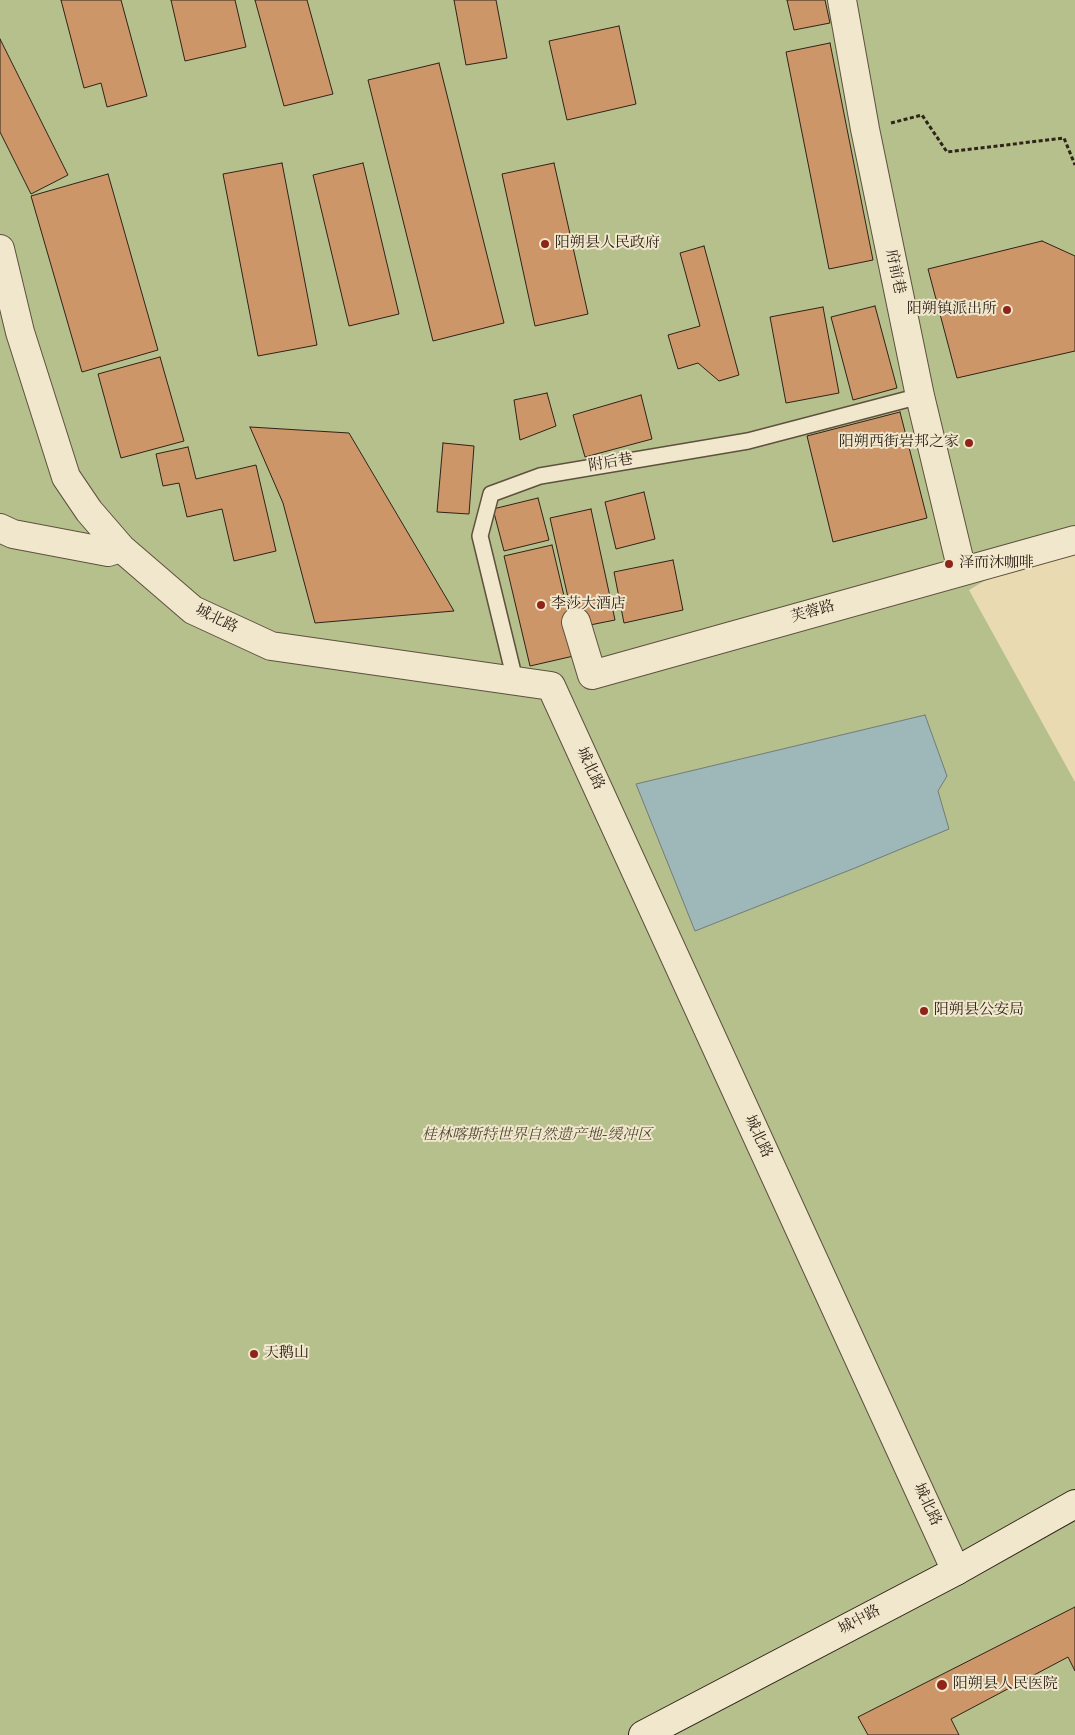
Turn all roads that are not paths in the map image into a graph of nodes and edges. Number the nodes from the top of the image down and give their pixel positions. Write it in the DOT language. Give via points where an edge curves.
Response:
graph roads {
  1 [pos="842,0"];
  2 [pos="0,249"];
  3 [pos="920,396"];
  4 [pos="0,528"];
  5 [pos="1075,540"];
  6 [pos="121,548"];
  7 [pos="962,571"];
  8 [pos="576,622"];
  9 [pos="602,672"];
  10 [pos="515,680"];
  11 [pos="551,686"];
  12 [pos="1075,1504"];
  13 [pos="956,1571"];
  14 [pos="643,1735"];
  1 -- 3 [label="street, 府前巷"];
  2 -- 6 [label="street, 城北路" via="20,332 66,477 89,511"];
  3 -- 7 [label="street, 府前巷"];
  3 -- 10 [label="lane, 附后巷" via="748,440 540,476 491,494 480,536"];
  4 -- 6 [label="street" via="13,534 108,552"];
  5 -- 7 [label="street, 芙蓉路"];
  5 -- 9 [label="street"];
  6 -- 10 [label="street, 城北路" via="193,610 271,646"];
  7 -- 9 [label="street, 芙蓉路"];
  8 -- 9 [label="street"];
  9 -- 11 [label="street, 芙蓉路"];
  10 -- 11 [label="street, 城北路"];
  11 -- 13 [label="street, 城北路"];
  12 -- 13 [label="street, 城中路"];
  13 -- 14 [label="street, 城中路"];
}
